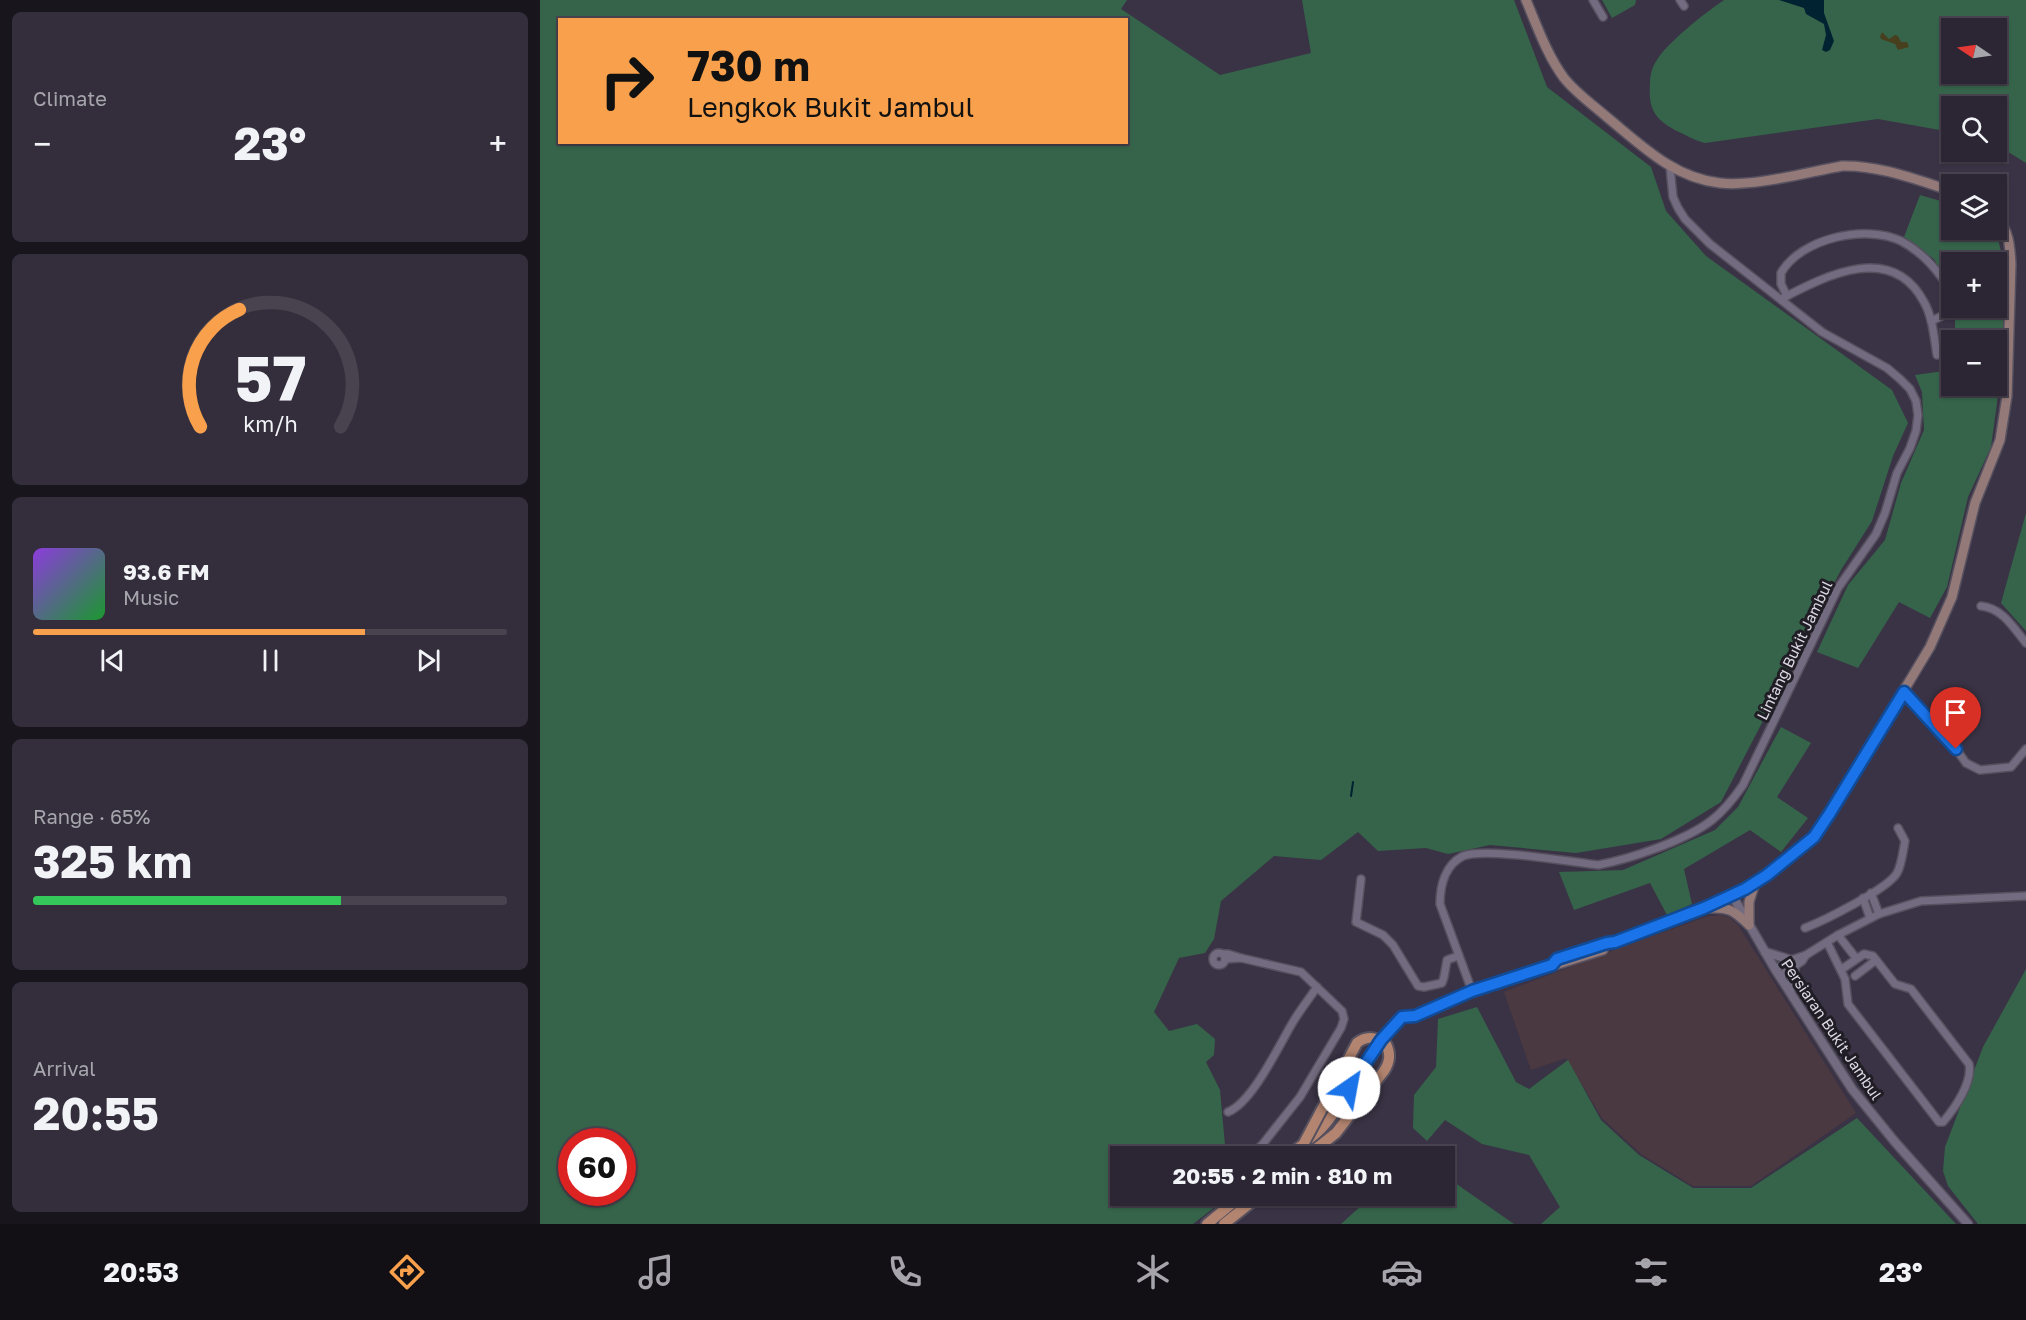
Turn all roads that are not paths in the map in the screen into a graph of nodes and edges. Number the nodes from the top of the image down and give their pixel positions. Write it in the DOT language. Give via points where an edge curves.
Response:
graph roads {
  1 [pos="1526,0"];
  2 [pos="1593,0"];
  3 [pos="1603,17"];
  4 [pos="1670,166"];
  5 [pos="1941,188"];
  6 [pos="2007,231"];
  7 [pos="1941,276"];
  8 [pos="1784,298"];
  9 [pos="1941,316"];
  10 [pos="1931,321"];
  11 [pos="1938,355"];
  12 [pos="1981,606"];
  13 [pos="2026,642"];
  14 [pos="1904,692"];
  15 [pos="2026,749"];
  16 [pos="1898,828"];
  17 [pos="1361,879"];
  18 [pos="1755,883"];
  19 [pos="1871,893"];
  20 [pos="1732,896"];
  21 [pos="2026,896"];
  22 [pos="1863,898"];
  23 [pos="1704,908"];
  24 [pos="1879,914"];
  25 [pos="1870,918"];
  26 [pos="1749,925"];
  27 [pos="1805,928"];
  28 [pos="1838,935"];
  29 [pos="1827,942"];
  30 [pos="1765,952"];
  31 [pos="1458,956"];
  32 [pos="1224,957"];
  33 [pos="1856,958"];
  34 [pos="1876,960"];
  35 [pos="1793,963"];
  36 [pos="1842,969"];
  37 [pos="1778,973"];
  38 [pos="1854,976"];
  39 [pos="1317,987"];
  40 [pos="1472,991"];
  41 [pos="1790,992"];
  42 [pos="1415,1016"];
  43 [pos="1228,1112"];
  44 [pos="1304,1143"];
  45 [pos="1262,1146"];
  46 [pos="1300,1146"];
  47 [pos="1316,1146"];
  48 [pos="1320,1146"];
  49 [pos="1229,1206"];
  50 [pos="1246,1206"];
  51 [pos="1207,1224"];
  52 [pos="1224,1224"];
  53 [pos="1968,1224"];
  1 -- 4 [label="main road" via="1565,79"];
  2 -- 3 [label="street"];
  4 -- 5 [label="main road" via="1696,178 1734,184 1858,166"];
  4 -- 8 [label="street, Lintang Bukit Jambul" via="1673,197 1685,219 1710,244"];
  6 -- 14 [label="main road" via="2011,264 2007,396 2000,440 1975,502 1946,613"];
  7 -- 8 [label="street" via="1900,240 1871,233 1842,235 1822,241 1793,259 1781,273"];
  8 -- 10 [label="street" via="1848,269 1873,267 1898,275 1915,288"];
  8 -- 31 [label="street, Lintang Bukit Jambul" via="1822,332 1887,368 1910,389 1916,401 1916,431 1876,534 1838,588 1743,785 1729,805 1696,830 1606,864 1480,853 1461,857 1447,870 1440,889 1440,904"];
  9 -- 10 [label="street"];
  10 -- 11 [label="street"];
  12 -- 13 [label="street" via="1999,611"];
  14 -- 15 [label="street" via="1973,768 1993,771 2011,767"];
  14 -- 18 [label="main road" via="1814,837"];
  16 -- 19 [label="street" via="1905,841 1898,872"];
  17 -- 31 [label="street" via="1356,922 1383,934 1418,986 1442,983 1447,960"];
  18 -- 20 [label="main road"];
  18 -- 26 [label="main road" via="1749,902"];
  19 -- 22 [label="street"];
  19 -- 24 [label="street"];
  20 -- 23 [label="main road"];
  20 -- 26 [label="street, Persiaran Bukit Jambul"];
  21 -- 24 [label="street" via="1922,901"];
  22 -- 25 [label="street"];
  22 -- 27 [label="street"];
  23 -- 26 [label="main road" via="1726,908"];
  23 -- 40 [label="main road" via="1598,952"];
  24 -- 25 [label="street"];
  25 -- 28 [label="street"];
  26 -- 30 [label="street, Persiaran Bukit Jambul"];
  28 -- 29 [label="street"];
  28 -- 33 [label="street"];
  29 -- 35 [label="street"];
  29 -- 36 [label="street"];
  30 -- 35 [label="street"];
  30 -- 37 [label="street, Persiaran Bukit Jambul"];
  31 -- 40 [label="street, Lintang Bukit Jambul"];
  32 -- 39 [label="street" via="1228,954 1296,970"];
  33 -- 34 [label="street" via="1864,954"];
  33 -- 36 [label="street"];
  34 -- 36 [label="street" via="1895,984 1911,988 1969,1064 1969,1076 1956,1107 1943,1122 1939,1122 1848,1004"];
  34 -- 38 [label="street"];
  35 -- 37 [label="street"];
  35 -- 41 [label="street"];
  37 -- 41 [label="street, Persiaran Bukit Jambul"];
  39 -- 43 [label="street" via="1260,1080"];
  39 -- 45 [label="street" via="1342,1011 1341,1028 1300,1097"];
  40 -- 42 [label="main road"];
  41 -- 53 [label="street, Persiaran Bukit Jambul" via="1852,1089"];
  42 -- 44 [label="main road" via="1402,1017 1392,1026 1331,1116"];
  42 -- 47 [label="main road" via="1383,1046"];
  44 -- 46 [label="main road"];
  44 -- 48 [label="main road, bridge" via="1357,1043 1368,1037 1386,1044 1388,1065 1336,1133"];
  49 -- 51 [label="main road"];
  50 -- 52 [label="main road"];
}
